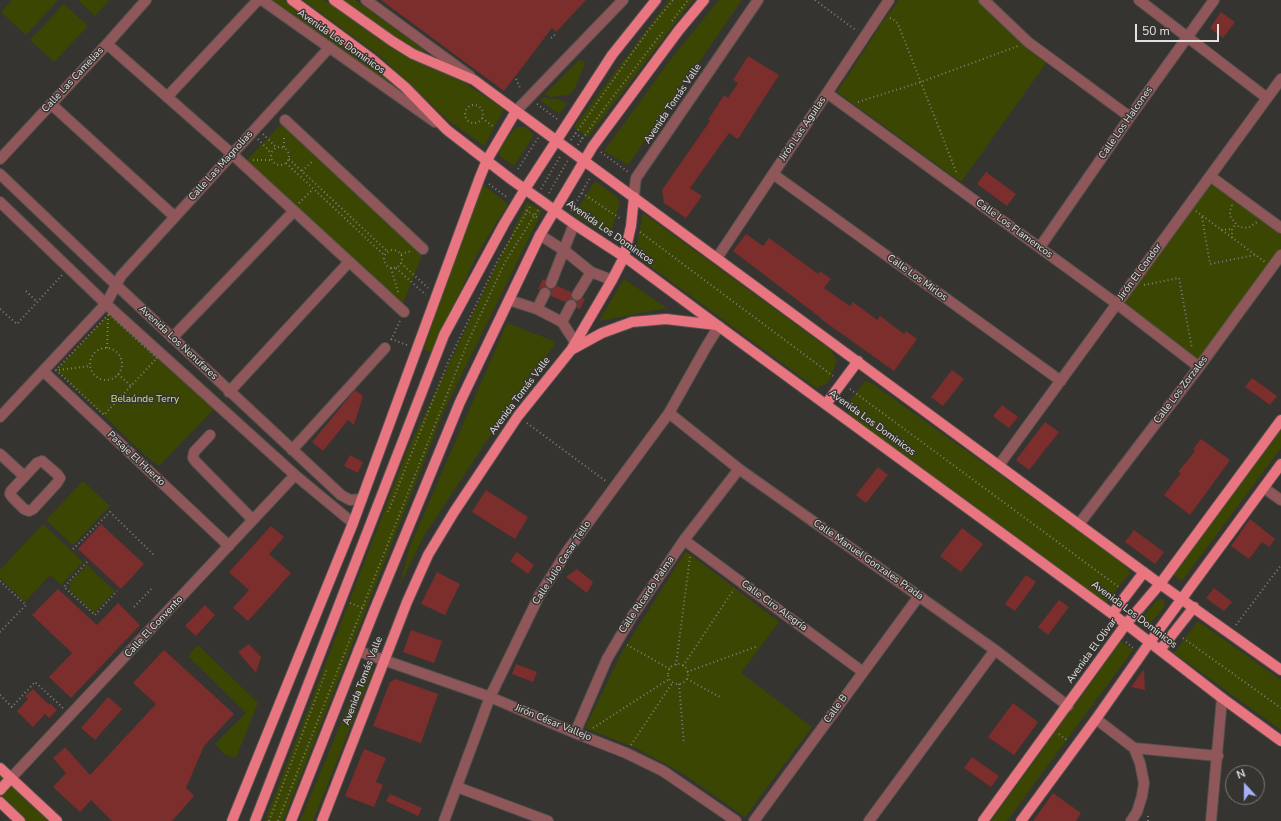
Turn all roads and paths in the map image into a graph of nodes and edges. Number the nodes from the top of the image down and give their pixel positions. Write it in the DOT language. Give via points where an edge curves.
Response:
graph roads {
  1 [pos="146,0"];
  2 [pos="258,0"];
  3 [pos="262,0"];
  4 [pos="292,0"];
  5 [pos="334,0"];
  6 [pos="366,0"];
  7 [pos="623,0"];
  8 [pos="656,0"];
  9 [pos="672,0"];
  10 [pos="704,0"];
  11 [pos="758,0"];
  12 [pos="815,0"];
  13 [pos="889,0"];
  14 [pos="984,0"];
  15 [pos="1139,0"];
  16 [pos="1214,0"];
  17 [pos="898,24"];
  18 [pos="556,34"];
  19 [pos="864,36"];
  20 [pos="1186,36"];
  21 [pos="551,38"];
  22 [pos="1028,42"];
  23 [pos="107,44"];
  24 [pos="329,48"];
  25 [pos="516,79"];
  26 [pos="1281,79"];
  27 [pos="474,80"];
  28 [pos="921,82"];
  29 [pos="522,89"];
  30 [pos="827,92"];
  31 [pos="167,97"];
  32 [pos="1267,98"];
  33 [pos="535,102"];
  34 [pos="51,104"];
  35 [pos="846,106"];
  36 [pos="516,111"];
  37 [pos="1130,117"];
  38 [pos="482,118"];
  39 [pos="285,120"];
  40 [pos="558,120"];
  41 [pos="497,129"];
  42 [pos="254,130"];
  43 [pos="447,130"];
  44 [pos="571,130"];
  45 [pos="576,133"];
  46 [pos="540,136"];
  47 [pos="557,140"];
  48 [pos="585,140"];
  49 [pos="276,147"];
  50 [pos="566,147"];
  51 [pos="598,150"];
  52 [pos="271,152"];
  53 [pos="232,154"];
  54 [pos="321,154"];
  55 [pos="0,159"];
  56 [pos="289,159"];
  57 [pos="487,160"];
  58 [pos="584,160"];
  59 [pos="286,164"];
  60 [pos="518,169"];
  61 [pos="302,171"];
  62 [pos="0,174"];
  63 [pos="773,174"];
  64 [pos="592,175"];
  65 [pos="632,175"];
  66 [pos="1210,176"];
  67 [pos="959,180"];
  68 [pos="485,181"];
  69 [pos="313,189"];
  70 [pos="525,189"];
  71 [pos="506,190"];
  72 [pos="582,193"];
  73 [pos="503,195"];
  74 [pos="536,197"];
  75 [pos="634,197"];
  76 [pos="510,200"];
  77 [pos="0,202"];
  78 [pos="1233,202"];
  79 [pos="1190,204"];
  80 [pos="524,209"];
  81 [pos="293,210"];
  82 [pos="554,210"];
  83 [pos="527,211"];
  84 [pos="571,212"];
  85 [pos="1201,216"];
  86 [pos="175,217"];
  87 [pos="538,218"];
  88 [pos="1258,221"];
  89 [pos="574,224"];
  90 [pos="1236,224"];
  91 [pos="631,226"];
  92 [pos="1281,228"];
  93 [pos="1232,229"];
  94 [pos="1221,230"];
  95 [pos="540,236"];
  96 [pos="1232,238"];
  97 [pos="1040,247"];
  98 [pos="423,249"];
  99 [pos="387,251"];
  100 [pos="565,251"];
  101 [pos="1281,254"];
  102 [pos="384,255"];
  103 [pos="1255,255"];
  104 [pos="624,257"];
  105 [pos="716,258"];
  106 [pos="349,262"];
  107 [pos="401,263"];
  108 [pos="1272,267"];
  109 [pos="392,268"];
  110 [pos="396,268"];
  111 [pos="67,271"];
  112 [pos="591,272"];
  113 [pos="612,280"];
  114 [pos="551,283"];
  115 [pos="116,285"];
  116 [pos="1129,288"];
  117 [pos="26,291"];
  118 [pos="545,293"];
  119 [pos="577,294"];
  120 [pos="435,298"];
  121 [pos="509,300"];
  122 [pos="38,302"];
  123 [pos="1117,304"];
  124 [pos="571,305"];
  125 [pos="0,309"];
  126 [pos="107,309"];
  127 [pos="537,309"];
  128 [pos="404,312"];
  129 [pos="562,322"];
  130 [pos="718,325"];
  131 [pos="172,338"];
  132 [pos="392,339"];
  133 [pos="573,346"];
  134 [pos="106,348"];
  135 [pos="385,348"];
  136 [pos="416,349"];
  137 [pos="858,361"];
  138 [pos="1196,365"];
  139 [pos="91,366"];
  140 [pos="56,370"];
  141 [pos="43,371"];
  142 [pos="118,374"];
  143 [pos="1061,381"];
  144 [pos="842,383"];
  145 [pos="132,386"];
  146 [pos="230,392"];
  147 [pos="826,404"];
  148 [pos="669,413"];
  149 [pos="0,416"];
  150 [pos="518,416"];
  151 [pos="1281,420"];
  152 [pos="210,435"];
  153 [pos="292,450"];
  154 [pos="0,454"];
  155 [pos="1281,464"];
  156 [pos="999,465"];
  157 [pos="739,469"];
  158 [pos="296,475"];
  159 [pos="24,476"];
  160 [pos="614,487"];
  161 [pos="1264,488"];
  162 [pos="362,499"];
  163 [pos="1281,500"];
  164 [pos="387,514"];
  165 [pos="253,520"];
  166 [pos="353,523"];
  167 [pos="1079,524"];
  168 [pos="688,543"];
  169 [pos="229,546"];
  170 [pos="73,549"];
  171 [pos="154,554"];
  172 [pos="87,562"];
  173 [pos="1281,565"];
  174 [pos="1144,572"];
  175 [pos="0,581"];
  176 [pos="739,581"];
  177 [pos="1160,584"];
  178 [pos="153,587"];
  179 [pos="117,591"];
  180 [pos="1127,594"];
  181 [pos="919,596"];
  182 [pos="1182,598"];
  183 [pos="341,600"];
  184 [pos="134,607"];
  185 [pos="1194,607"];
  186 [pos="374,612"];
  187 [pos="1112,614"];
  188 [pos="1126,624"];
  189 [pos="1234,627"];
  190 [pos="1175,631"];
  191 [pos="0,632"];
  192 [pos="617,640"];
  193 [pos="1125,642"];
  194 [pos="1150,642"];
  195 [pos="758,646"];
  196 [pos="1134,649"];
  197 [pos="995,650"];
  198 [pos="1160,650"];
  199 [pos="358,651"];
  200 [pos="385,660"];
  201 [pos="676,665"];
  202 [pos="683,666"];
  203 [pos="327,669"];
  204 [pos="670,669"];
  205 [pos="1281,670"];
  206 [pos="687,672"];
  207 [pos="863,672"];
  208 [pos="669,679"];
  209 [pos="686,679"];
  210 [pos="673,682"];
  211 [pos="679,684"];
  212 [pos="0,695"];
  213 [pos="490,697"];
  214 [pos="720,697"];
  215 [pos="1222,698"];
  216 [pos="1068,706"];
  217 [pos="1281,708"];
  218 [pos="64,709"];
  219 [pos="1096,719"];
  220 [pos="1051,728"];
  221 [pos="579,734"];
  222 [pos="1281,741"];
  223 [pos="684,744"];
  224 [pos="1075,747"];
  225 [pos="1134,748"];
  226 [pos="626,753"];
  227 [pos="1218,756"];
  228 [pos="0,768"];
  229 [pos="11,778"];
  230 [pos="457,787"];
  231 [pos="0,790"];
  232 [pos="0,802"];
  233 [pos="734,820"];
  234 [pos="20,821"];
  235 [pos="57,821"];
  236 [pos="232,821"];
  237 [pos="255,821"];
  238 [pos="269,821"];
  239 [pos="291,821"];
  240 [pos="322,821"];
  241 [pos="444,821"];
  242 [pos="546,821"];
  243 [pos="754,821"];
  244 [pos="869,821"];
  245 [pos="983,821"];
  246 [pos="1021,821"];
  247 [pos="1131,821"];
  248 [pos="1211,821"];
  1 -- 23 [label="street, Calle Las Camelias"];
  2 -- 31 [label="street"];
  3 -- 24 [label="street, Avenida Los Dominicos"];
  4 -- 43 [label="main road, Avenida Los Dominicos" via="372,58"];
  5 -- 27 [label="main road" via="413,54"];
  6 -- 27 [label="street"];
  7 -- 36 [label="street"];
  8 -- 47 [label="main road" via="612,54"];
  9 -- 45 [label="path"];
  10 -- 58 [label="main road, Avenida Tomás Valle"];
  11 -- 75 [label="street, Avenida Tomás Valle" via="636,178"];
  12 -- 19 [label="path"];
  13 -- 19 [label="street, Jirón Las Aguilas"];
  14 -- 22 [label="street"];
  15 -- 20 [label="street"];
  16 -- 20 [label="street, Calle Los Halcones"];
  17 -- 28 [label="path"];
  18 -- 21 [label="path"];
  19 -- 30 [label="street, Jirón Las Aguilas"];
  20 -- 32 [label="street"];
  20 -- 37 [label="street, Calle Los Halcones"];
  22 -- 28 [label="path"];
  22 -- 37 [label="street"];
  23 -- 31 [label="street"];
  23 -- 34 [label="street, Calle Las Camelias"];
  24 -- 42 [label="street, Calle Las Magnolias"];
  24 -- 43 [label="street, Avenida Los Dominicos"];
  25 -- 29 [label="path"];
  26 -- 32 [label="street, Jirón El Condor"];
  27 -- 36 [label="main road"];
  28 -- 35 [label="path"];
  28 -- 67 [label="path"];
  30 -- 35 [label="street, Calle Los Flamencos"];
  30 -- 63 [label="street, Jirón Las Aguilas"];
  31 -- 53 [label="street"];
  32 -- 66 [label="street, Jirón El Condor"];
  33 -- 40 [label="path"];
  34 -- 55 [label="street, Calle Las Camelias"];
  34 -- 86 [label="street"];
  35 -- 97 [label="street, Calle Los Flamencos"];
  36 -- 47 [label="main road"];
  36 -- 57 [label="main road"];
  37 -- 97 [label="street, Calle Los Halcones"];
  38 -- 38 [label="path" via="483,112 480,107 468,106 465,118 470,122 478,122"];
  38 -- 41 [label="path"];
  39 -- 54 [label="street"];
  42 -- 49 [label="path"];
  42 -- 52 [label="path"];
  42 -- 53 [label="street, Calle Las Magnolias"];
  43 -- 57 [label="main road, Avenida Los Dominicos"];
  44 -- 45 [label="path"];
  45 -- 48 [label="path"];
  45 -- 50 [label="path"];
  46 -- 60 [label="path"];
  47 -- 50 [label="main road"];
  47 -- 70 [label="main road"];
  49 -- 52 [label="path"];
  49 -- 56 [label="path" via="287,149"];
  50 -- 58 [label="main road"];
  50 -- 74 [label="path"];
  51 -- 65 [label="path"];
  52 -- 59 [label="path" via="275,164"];
  53 -- 81 [label="street"];
  53 -- 86 [label="street, Calle Las Magnolias"];
  54 -- 61 [label="path"];
  54 -- 98 [label="street"];
  56 -- 59 [label="path"];
  56 -- 61 [label="path"];
  57 -- 70 [label="main road, Avenida Los Dominicos"];
  57 -- 120 [label="main road"];
  58 -- 75 [label="main road"];
  58 -- 82 [label="main road, Avenida Tomás Valle"];
  59 -- 69 [label="path"];
  61 -- 99 [label="path"];
  62 -- 115 [label="street, Avenida Los Nenufares"];
  63 -- 105 [label="street, Jirón Las Aguilas"];
  63 -- 143 [label="street, Calle Los Mirlos"];
  64 -- 72 [label="path"];
  66 -- 79 [label="street, Jirón El Condor"];
  66 -- 92 [label="street"];
  68 -- 73 [label="path"];
  69 -- 81 [label="path"];
  69 -- 102 [label="path"];
  70 -- 74 [label="main road, Avenida Los Dominicos"];
  70 -- 183 [label="main road" via="444,335"];
  71 -- 73 [label="path"];
  72 -- 84 [label="path"];
  72 -- 91 [label="path"];
  73 -- 76 [label="path"];
  74 -- 82 [label="main road, Avenida Los Dominicos"];
  74 -- 83 [label="path"];
  75 -- 91 [label="main road, Avenida Tomás Valle"];
  75 -- 105 [label="main road"];
  77 -- 126 [label="street, Avenida Los Nenufares"];
  78 -- 90 [label="path" via="1230,212 1232,221"];
  79 -- 85 [label="path"];
  79 -- 116 [label="street, Jirón El Condor"];
  80 -- 83 [label="path"];
  81 -- 106 [label="street"];
  81 -- 131 [label="street"];
  82 -- 89 [label="main road, Avenida Los Dominicos"];
  82 -- 95 [label="main road, Avenida Tomás Valle"];
  83 -- 87 [label="path"];
  83 -- 164 [label="path" via="498,260 449,360"];
  85 -- 94 [label="path"];
  85 -- 103 [label="path" via="1210,264"];
  86 -- 115 [label="street, Calle Las Magnolias" via="121,276"];
  88 -- 90 [label="path" via="1248,228"];
  89 -- 100 [label="street"];
  89 -- 104 [label="main road, Avenida Los Dominicos"];
  90 -- 93 [label="path"];
  91 -- 104 [label="main road, Avenida Tomás Valle"];
  91 -- 144 [label="path"];
  93 -- 94 [label="path"];
  93 -- 96 [label="path"];
  94 -- 96 [label="path"];
  95 -- 100 [label="street"];
  95 -- 121 [label="main road, Avenida Tomás Valle"];
  96 -- 103 [label="path"];
  97 -- 123 [label="street, Calle Los Flamencos"];
  99 -- 102 [label="path"];
  99 -- 107 [label="path" via="399,252 402,257"];
  100 -- 112 [label="street"];
  100 -- 114 [label="street"];
  101 -- 108 [label="street, Calle Los Zorzales"];
  102 -- 109 [label="path" via="384,263"];
  103 -- 108 [label="path"];
  104 -- 113 [label="main road, Avenida Tomás Valle"];
  104 -- 130 [label="main road, Avenida Los Dominicos"];
  105 -- 137 [label="main road"];
  106 -- 128 [label="street"];
  106 -- 146 [label="street"];
  107 -- 110 [label="path"];
  107 -- 120 [label="path"];
  108 -- 138 [label="street, Calle Los Zorzales"];
  109 -- 110 [label="path"];
  109 -- 128 [label="path"];
  110 -- 120 [label="path"];
  111 -- 122 [label="path"];
  112 -- 113 [label="street"];
  112 -- 119 [label="street"];
  113 -- 133 [label="main road, Avenida Tomás Valle"];
  115 -- 126 [label="street, Calle Las Magnolias"];
  115 -- 131 [label="street, Avenida Los Nenufares"];
  116 -- 123 [label="street, Jirón El Condor"];
  116 -- 138 [label="path" via="1179,278"];
  117 -- 122 [label="path"];
  118 -- 127 [label="street"];
  120 -- 136 [label="main road"];
  121 -- 127 [label="street"];
  121 -- 186 [label="main road, Avenida Tomás Valle" via="460,402"];
  122 -- 125 [label="path" via="17,324"];
  123 -- 138 [label="street, Calle Los Flamencos"];
  123 -- 143 [label="street, Jirón El Condor"];
  124 -- 129 [label="street"];
  126 -- 134 [label="path"];
  126 -- 140 [label="path"];
  126 -- 141 [label="street, Calle Las Magnolias"];
  126 -- 145 [label="path" via="157,358"];
  126 -- 158 [label="street, Avenida Los Nenufares"];
  127 -- 129 [label="street"];
  128 -- 132 [label="path"];
  129 -- 133 [label="street"];
  130 -- 133 [label="main road" via="666,319 632,322"];
  130 -- 147 [label="main road, Avenida Los Dominicos"];
  130 -- 148 [label="street, Calle Julio Cesar Tello"];
  131 -- 146 [label="street, Avenida Los Nenufares"];
  132 -- 135 [label="path"];
  132 -- 136 [label="path"];
  133 -- 150 [label="main road, Avenida Tomás Valle"];
  134 -- 139 [label="path" via="92,357"];
  134 -- 142 [label="path" via="115,350 121,357 122,366"];
  135 -- 153 [label="street"];
  136 -- 162 [label="main road"];
  137 -- 144 [label="main road"];
  137 -- 156 [label="main road"];
  138 -- 167 [label="street, Calle Los Zorzales"];
  139 -- 140 [label="path"];
  139 -- 142 [label="path" via="95,374 102,379 111,379"];
  140 -- 145 [label="path" via="104,415"];
  141 -- 149 [label="street, Calle Las Magnolias"];
  141 -- 169 [label="street, Pasaje El Huerto"];
  142 -- 145 [label="path"];
  143 -- 156 [label="street, Jirón El Condor"];
  144 -- 147 [label="main road"];
  144 -- 180 [label="path"];
  146 -- 153 [label="street, Avenida Los Nenufares"];
  147 -- 187 [label="main road, Avenida Los Dominicos"];
  148 -- 157 [label="street, Calle Manuel Gonzales Prada"];
  148 -- 160 [label="street, Calle Julio Cesar Tello"];
  150 -- 160 [label="path"];
  150 -- 200 [label="main road, Avenida Tomás Valle" via="428,555"];
  151 -- 177 [label="main road, Avenida El Olivar"];
  152 -- 165 [label="street" via="194,452 193,458"];
  153 -- 162 [label="street, Avenida Los Nenufares" via="342,495 350,500"];
  154 -- 159 [label="street"];
  155 -- 161 [label="main road"];
  156 -- 167 [label="main road"];
  157 -- 168 [label="street, Calle Ricardo Palma"];
  157 -- 181 [label="street, Calle Manuel Gonzales Prada"];
  158 -- 165 [label="street, Calle El Convento"];
  158 -- 166 [label="street, Avenida Los Nenufares"];
  159 -- 159 [label="street" via="42,461 60,478 29,511 10,494"];
  160 -- 213 [label="street, Calle Julio Cesar Tello" via="538,596"];
  161 -- 163 [label="street"];
  161 -- 182 [label="main road"];
  162 -- 166 [label="main road"];
  165 -- 169 [label="street, Calle El Convento"];
  166 -- 236 [label="main road"];
  167 -- 174 [label="main road"];
  168 -- 176 [label="street, Calle Ciro Alegría"];
  168 -- 192 [label="street, Calle Ricardo Palma"];
  168 -- 201 [label="path"];
  169 -- 229 [label="street, Calle El Convento"];
  170 -- 171 [label="path" via="110,512"];
  172 -- 179 [label="path" via="64,587 95,616"];
  173 -- 189 [label="path"];
  174 -- 177 [label="main road"];
  174 -- 180 [label="main road"];
  175 -- 191 [label="path" via="26,605"];
  176 -- 202 [label="path"];
  176 -- 207 [label="street, Calle Ciro Alegría"];
  177 -- 182 [label="main road"];
  177 -- 188 [label="main road, Avenida El Olivar"];
  178 -- 184 [label="path"];
  180 -- 187 [label="main road"];
  181 -- 197 [label="street, Calle Manuel Gonzales Prada"];
  181 -- 207 [label="street, Calle B"];
  182 -- 185 [label="main road"];
  182 -- 194 [label="main road"];
  183 -- 186 [label="path"];
  183 -- 237 [label="main road"];
  185 -- 190 [label="main road"];
  185 -- 205 [label="main road"];
  186 -- 199 [label="main road, Avenida Tomás Valle"];
  187 -- 188 [label="main road, Avenida Los Dominicos"];
  188 -- 194 [label="main road, Avenida Los Dominicos"];
  188 -- 216 [label="main road, Avenida El Olivar"];
  190 -- 198 [label="main road"];
  190 -- 217 [label="path"];
  192 -- 204 [label="path"];
  192 -- 221 [label="street, Calle Ricardo Palma" via="607,659"];
  193 -- 196 [label="path"];
  194 -- 198 [label="main road, Avenida Los Dominicos"];
  194 -- 219 [label="main road"];
  195 -- 206 [label="path"];
  197 -- 216 [label="street, Calle Manuel Gonzales Prada"];
  197 -- 244 [label="street"];
  198 -- 215 [label="main road, Avenida Los Dominicos"];
  199 -- 200 [label="street, Jirón César Vallejo"];
  199 -- 239 [label="main road, Avenida Tomás Valle"];
  200 -- 213 [label="street, Jirón César Vallejo"];
  200 -- 240 [label="main road, Avenida Tomás Valle"];
  201 -- 202 [label="path"];
  201 -- 204 [label="path"];
  202 -- 206 [label="path"];
  203 -- 238 [label="path"];
  204 -- 208 [label="path"];
  206 -- 209 [label="path"];
  207 -- 243 [label="street, Calle B"];
  208 -- 210 [label="path"];
  208 -- 221 [label="path"];
  209 -- 211 [label="path"];
  209 -- 214 [label="path"];
  210 -- 211 [label="path"];
  210 -- 226 [label="path"];
  211 -- 223 [label="path"];
  212 -- 218 [label="path" via="12,707 35,682"];
  213 -- 221 [label="street, Jirón César Vallejo"];
  213 -- 230 [label="street, Calle Julio Cesar Tello"];
  215 -- 222 [label="main road, Avenida Los Dominicos"];
  215 -- 227 [label="street"];
  216 -- 220 [label="main road, Avenida El Olivar"];
  219 -- 224 [label="main road"];
  219 -- 225 [label="street"];
  220 -- 224 [label="path"];
  220 -- 245 [label="main road, Avenida El Olivar"];
  221 -- 226 [label="street, Jirón César Vallejo"];
  224 -- 246 [label="main road"];
  225 -- 227 [label="street"];
  225 -- 247 [label="street" via="1144,783 1139,806"];
  226 -- 233 [label="street, Jirón César Vallejo" via="664,771"];
  227 -- 248 [label="street"];
  228 -- 229 [label="main road"];
  229 -- 231 [label="main road"];
  229 -- 235 [label="main road"];
  230 -- 241 [label="street, Calle Julio Cesar Tello"];
  230 -- 242 [label="street"];
  232 -- 234 [label="main road"];
}
